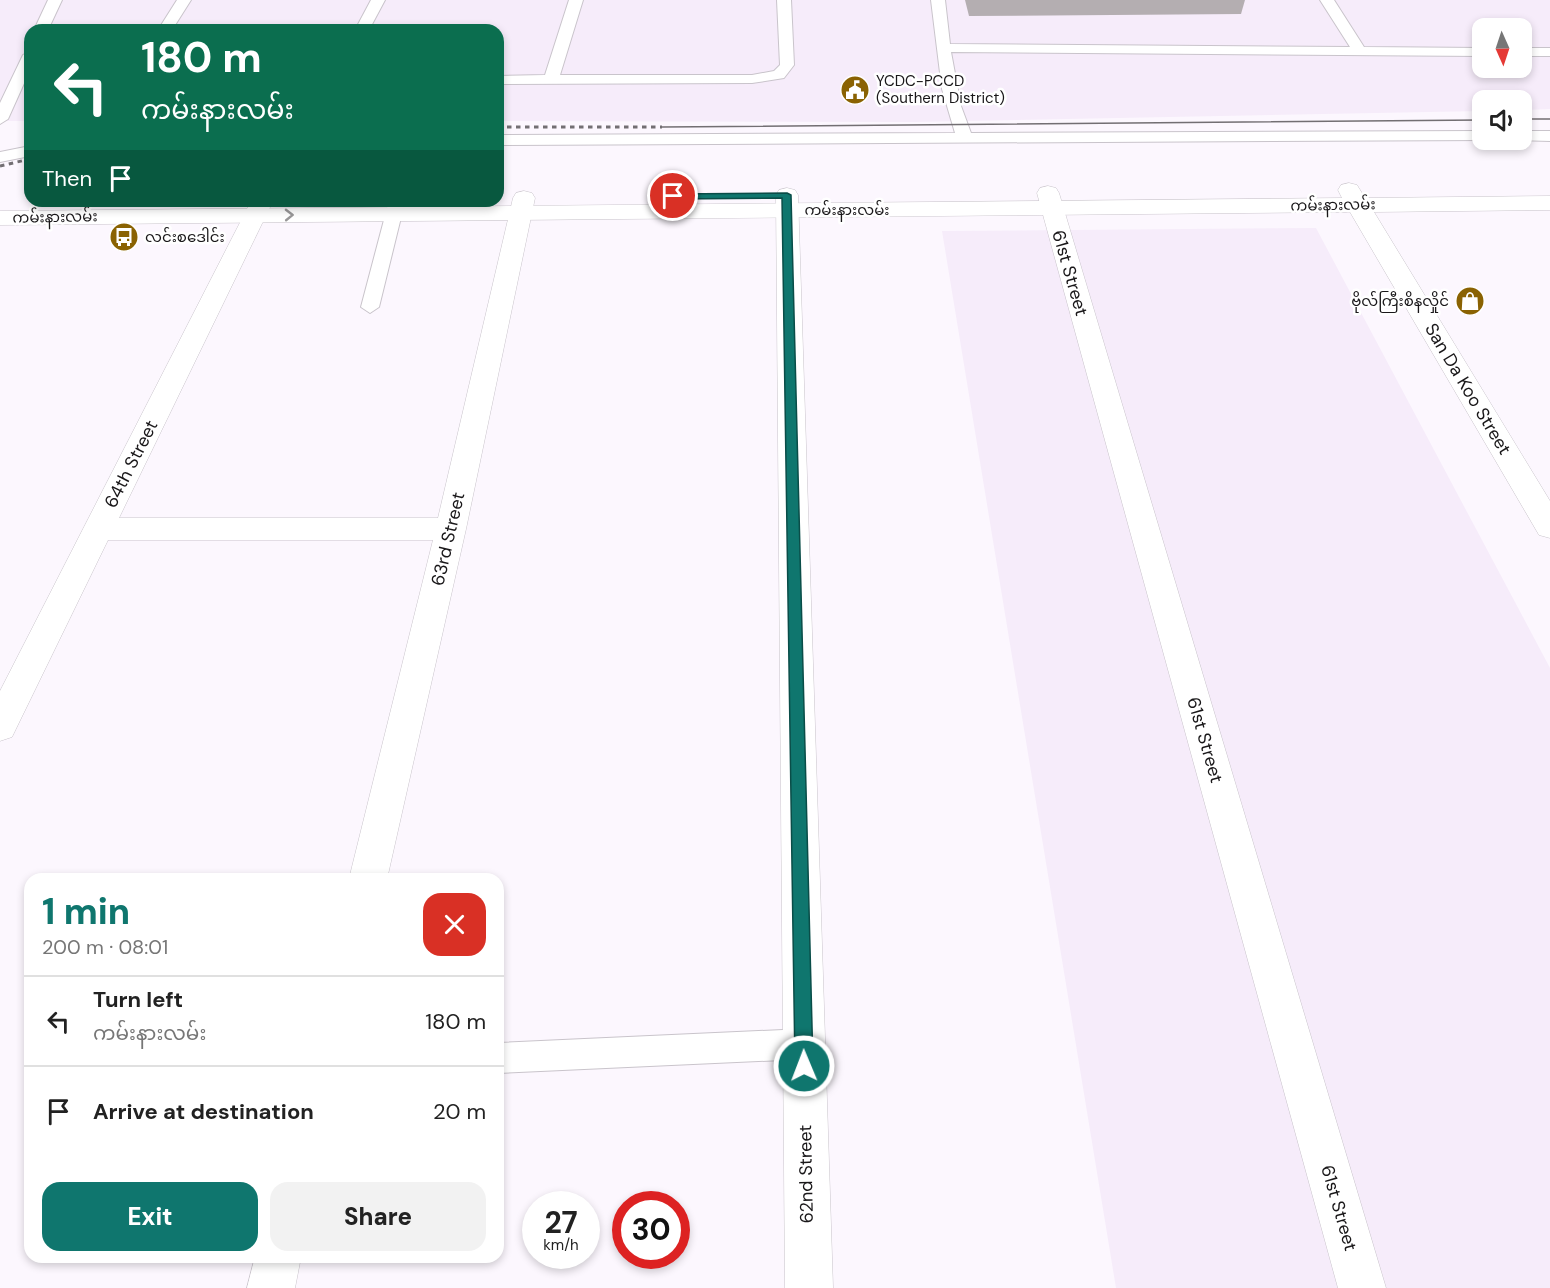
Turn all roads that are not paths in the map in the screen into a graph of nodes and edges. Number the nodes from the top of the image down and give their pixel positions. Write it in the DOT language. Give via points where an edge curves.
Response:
graph roads {
  1 [pos="55,0"];
  2 [pos="184,0"];
  3 [pos="378,0"];
  4 [pos="576,0"];
  5 [pos="784,0"];
  6 [pos="938,0"];
  7 [pos="1327,0"];
  8 [pos="45,24"];
  9 [pos="169,24"];
  10 [pos="365,24"];
  11 [pos="945,48"];
  12 [pos="1472,52"];
  13 [pos="1532,52"];
  14 [pos="1550,52"];
  15 [pos="1361,53"];
  16 [pos="24,68"];
  17 [pos="504,80"];
  18 [pos="551,80"];
  19 [pos="0,119"];
  20 [pos="1472,136"];
  21 [pos="1532,136"];
  22 [pos="1550,136"];
  23 [pos="965,138"];
  24 [pos="504,140"];
  25 [pos="24,153"];
  26 [pos="0,157"];
  27 [pos="1550,188"];
  28 [pos="1354,197"];
  29 [pos="1050,200"];
  30 [pos="0,203"];
  31 [pos="24,203"];
  32 [pos="514,203"];
  33 [pos="787,203"];
  34 [pos="1550,203"];
  35 [pos="419,207"];
  36 [pos="258,208"];
  37 [pos="395,208"];
  38 [pos="0,218"];
  39 [pos="370,307"];
  40 [pos="1550,527"];
  41 [pos="98,529"];
  42 [pos="451,529"];
  43 [pos="0,726"];
  44 [pos="369,873"];
  45 [pos="804,1044"];
  46 [pos="504,1058"];
  47 [pos="277,1263"];
  48 [pos="271,1288"];
  49 [pos="809,1288"];
  50 [pos="1362,1288"];
  1 -- 8 [label="lane"];
  2 -- 9 [label="lane"];
  3 -- 10 [label="lane"];
  4 -- 18 [label="lane"];
  5 -- 18 [label="lane" via="787,65 779,75 752,79"];
  6 -- 11 [label="lane"];
  7 -- 15 [label="lane"];
  11 -- 15 [label="lane"];
  11 -- 23 [label="lane" via="953,103"];
  12 -- 15 [label="lane"];
  13 -- 14 [label="lane"];
  16 -- 19 [label="lane"];
  17 -- 18 [label="lane"];
  20 -- 23 [label="lane"];
  21 -- 22 [label="lane"];
  23 -- 24 [label="lane"];
  25 -- 26 [label="lane"];
  27 -- 28 [label="street, ကမ်းနားလမ်း"];
  28 -- 29 [label="street, ကမ်းနားလမ်း"];
  28 -- 34 [label="street, ကမ်းနားလမ်း"];
  28 -- 40 [label="street, San Da Koo Street"];
  29 -- 33 [label="street, ကမ်းနားလမ်း"];
  29 -- 50 [label="street, 61st Street"];
  30 -- 31 [label="street, ကမ်းနားလမ်း"];
  32 -- 33 [label="street, ကမ်းနားလမ်း"];
  32 -- 42 [label="street, 63rd Street"];
  33 -- 45 [label="street, 62nd Street"];
  35 -- 37 [label="street, ကမ်းနားလမ်း"];
  36 -- 37 [label="street, ကမ်းနားလမ်း, one-way"];
  36 -- 38 [label="street, ကမ်းနားလမ်း"];
  36 -- 41 [label="street, 64th Street"];
  37 -- 39 [label="lane"];
  41 -- 42 [label="street"];
  41 -- 43 [label="street, 64th Street"];
  42 -- 44 [label="street, 63rd Street"];
  45 -- 46 [label="lane"];
  45 -- 49 [label="street, 62nd Street"];
  47 -- 48 [label="street"];
}
